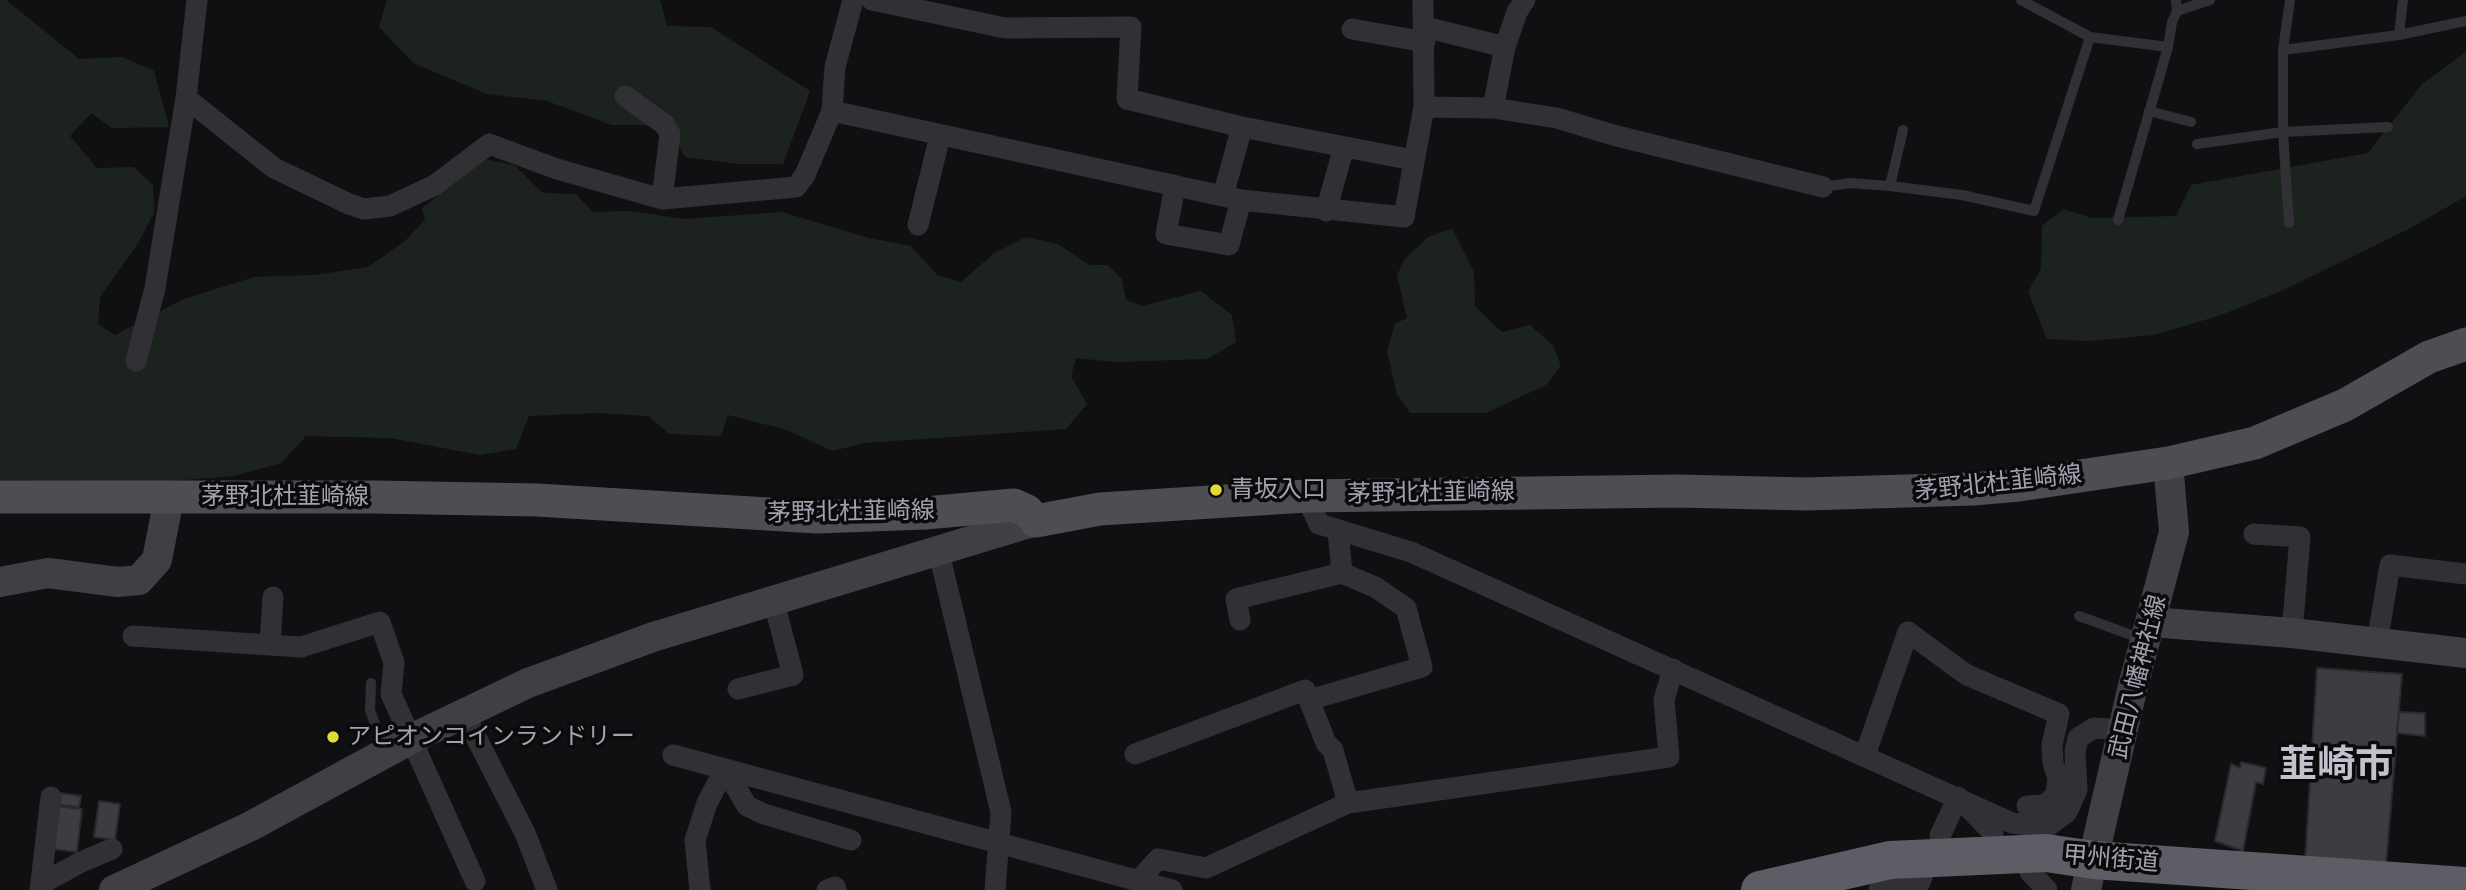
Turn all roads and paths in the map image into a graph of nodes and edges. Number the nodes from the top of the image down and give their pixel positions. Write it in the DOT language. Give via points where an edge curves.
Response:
graph roads {
  1 [pos="197,0"];
  2 [pos="853,0"];
  3 [pos="872,0"];
  4 [pos="1423,0"];
  5 [pos="1525,0"];
  6 [pos="2021,0"];
  7 [pos="2210,0"];
  8 [pos="2290,0"];
  9 [pos="2403,0"];
  10 [pos="2176,5"];
  11 [pos="2466,21"];
  12 [pos="1352,29"];
  13 [pos="1425,35"];
  14 [pos="2399,35"];
  15 [pos="2090,37"];
  16 [pos="1505,47"];
  17 [pos="2168,47"];
  18 [pos="2283,50"];
  19 [pos="625,96"];
  20 [pos="186,98"];
  21 [pos="1424,107"];
  22 [pos="1493,108"];
  23 [pos="832,111"];
  24 [pos="2150,111"];
  25 [pos="2191,121"];
  26 [pos="1242,127"];
  27 [pos="2388,127"];
  28 [pos="1903,130"];
  29 [pos="2283,132"];
  30 [pos="940,136"];
  31 [pos="2197,144"];
  32 [pos="1344,147"];
  33 [pos="1413,160"];
  34 [pos="1175,186"];
  35 [pos="1890,186"];
  36 [pos="1823,187"];
  37 [pos="1232,198"];
  38 [pos="662,200"];
  39 [pos="1326,211"];
  40 [pos="2118,220"];
  41 [pos="2289,223"];
  42 [pos="918,225"];
  43 [pos="2466,344"];
  44 [pos="136,361"];
  45 [pos="2168,463"];
  46 [pos="0,496"];
  47 [pos="1306,496"];
  48 [pos="169,498"];
  49 [pos="1036,522"];
  50 [pos="1338,531"];
  51 [pos="2254,534"];
  52 [pos="938,549"];
  53 [pos="1342,573"];
  54 [pos="2466,574"];
  55 [pos="0,582"];
  56 [pos="273,597"];
  57 [pos="773,600"];
  58 [pos="2078,616"];
  59 [pos="1240,620"];
  60 [pos="2149,631"];
  61 [pos="2292,633"];
  62 [pos="133,636"];
  63 [pos="2377,643"];
  64 [pos="270,645"];
  65 [pos="2466,653"];
  66 [pos="1673,669"];
  67 [pos="372,683"];
  68 [pos="737,689"];
  69 [pos="1309,700"];
  70 [pos="463,712"];
  71 [pos="2123,730"];
  72 [pos="413,738"];
  73 [pos="386,752"];
  74 [pos="1135,754"];
  75 [pos="673,755"];
  76 [pos="1864,755"];
  77 [pos="725,769"];
  78 [pos="2067,777"];
  79 [pos="51,797"];
  80 [pos="1958,797"];
  81 [pos="1348,803"];
  82 [pos="2027,806"];
  83 [pos="1993,833"];
  84 [pos="1940,836"];
  85 [pos="851,840"];
  86 [pos="998,843"];
  87 [pos="112,849"];
  88 [pos="2030,872"];
  89 [pos="1923,874"];
  90 [pos="2089,880"];
  91 [pos="475,881"];
  92 [pos="1138,881"];
  93 [pos="2466,886"];
  94 [pos="40,887"];
  95 [pos="114,890"];
  96 [pos="547,890"];
  97 [pos="700,890"];
  98 [pos="827,890"];
  99 [pos="836,890"];
  100 [pos="995,890"];
  101 [pos="1172,890"];
  102 [pos="1760,890"];
  103 [pos="1879,890"];
  104 [pos="2047,890"];
  1 -- 20 [label="street"];
  2 -- 23 [label="street" via="835,67"];
  3 -- 26 [label="street" via="1005,28 1131,27 1127,99"];
  4 -- 13 [label="street"];
  5 -- 16 [label="street"];
  6 -- 15 [label="lane"];
  7 -- 10 [label="lane"];
  8 -- 18 [label="lane"];
  9 -- 14 [label="lane"];
  10 -- 17 [label="lane"];
  11 -- 14 [label="lane"];
  12 -- 13 [label="street"];
  13 -- 16 [label="street"];
  13 -- 21 [label="street"];
  14 -- 18 [label="lane"];
  15 -- 17 [label="lane"];
  15 -- 35 [label="lane" via="2034,211"];
  16 -- 22 [label="street"];
  17 -- 24 [label="lane"];
  18 -- 29 [label="lane"];
  19 -- 38 [label="street" via="665,125 670,134"];
  20 -- 38 [label="street" via="274,168 365,209 390,206 435,186 489,144"];
  20 -- 44 [label="street" via="155,288"];
  21 -- 22 [label="street"];
  21 -- 33 [label="street"];
  22 -- 36 [label="street" via="1557,118"];
  23 -- 30 [label="street"];
  23 -- 38 [label="street" via="796,187"];
  24 -- 25 [label="lane"];
  24 -- 40 [label="lane"];
  26 -- 32 [label="street"];
  26 -- 37 [label="street"];
  27 -- 29 [label="lane"];
  28 -- 35 [label="lane"];
  29 -- 31 [label="lane"];
  29 -- 41 [label="lane"];
  30 -- 34 [label="street"];
  30 -- 42 [label="street"];
  32 -- 33 [label="street"];
  32 -- 39 [label="street"];
  33 -- 39 [label="street" via="1404,217"];
  34 -- 37 [label="street"];
  34 -- 37 [label="street" via="1166,234 1229,245"];
  35 -- 36 [label="lane" via="1850,183"];
  37 -- 39 [label="street"];
  43 -- 45 [label="main road, 茅野北杜韮崎線" via="2429,357 2345,405 2255,443"];
  45 -- 47 [label="main road, 茅野北杜韮崎線" via="2019,485 1902,493"];
  45 -- 60 [label="street, 武田八幡神社線" via="2174,532"];
  46 -- 48 [label="main road, 茅野北杜韮崎線"];
  47 -- 49 [label="main road, 茅野北杜韮崎線" via="1100,509"];
  47 -- 50 [label="street" via="1319,524"];
  48 -- 49 [label="main road, 茅野北杜韮崎線" via="537,500 817,517 1014,505"];
  48 -- 55 [label="street" via="156,560 139,580 118,582 48,573"];
  49 -- 52 [label="street"];
  50 -- 53 [label="street"];
  50 -- 66 [label="street" via="1411,552"];
  51 -- 61 [label="street" via="2300,537"];
  52 -- 57 [label="street"];
  52 -- 86 [label="street" via="1001,812"];
  53 -- 59 [label="street" via="1236,599"];
  53 -- 69 [label="street" via="1375,587 1406,608 1422,667"];
  54 -- 63 [label="street" via="2390,565"];
  56 -- 64 [label="street"];
  57 -- 68 [label="street" via="793,675"];
  57 -- 70 [label="street" via="640,641"];
  58 -- 60 [label="lane"];
  60 -- 61 [label="street"];
  60 -- 71 [label="street, 武田八幡神社線"];
  61 -- 63 [label="street"];
  62 -- 64 [label="street"];
  63 -- 65 [label="street"];
  64 -- 72 [label="street" via="301,647 380,622 394,663 391,695"];
  66 -- 76 [label="street"];
  66 -- 81 [label="street" via="1664,700 1669,757"];
  67 -- 73 [label="lane" via="370,710"];
  69 -- 74 [label="street" via="1305,690"];
  69 -- 81 [label="street" via="1333,750"];
  70 -- 72 [label="street"];
  70 -- 96 [label="street" via="525,833"];
  71 -- 78 [label="street" via="2094,728 2078,738"];
  71 -- 90 [label="street, 武田八幡神社線"];
  72 -- 73 [label="street"];
  72 -- 91 [label="street"];
  73 -- 95 [label="street" via="251,825"];
  75 -- 77 [label="street"];
  76 -- 78 [label="street" via="1908,632 1967,675 2059,713 2053,763"];
  76 -- 80 [label="street"];
  77 -- 85 [label="street" via="747,806"];
  77 -- 86 [label="street"];
  77 -- 97 [label="street" via="706,803 695,840"];
  78 -- 80 [label="street" via="2077,790 2067,812 2047,827 2012,823"];
  78 -- 82 [label="street" via="2045,805"];
  79 -- 94 [label="street"];
  80 -- 83 [label="street"];
  80 -- 84 [label="street"];
  81 -- 92 [label="street" via="1206,868 1158,859"];
  86 -- 92 [label="street"];
  86 -- 100 [label="street"];
  87 -- 94 [label="street"];
  88 -- 104 [label="street"];
  89 -- 103 [label="street" via="1920,882"];
  90 -- 93 [label="highway, 甲州街道"];
  90 -- 102 [label="highway, 甲州街道" via="2046,853 1890,860"];
  92 -- 101 [label="street"];
  98 -- 99 [label="street"];
}
